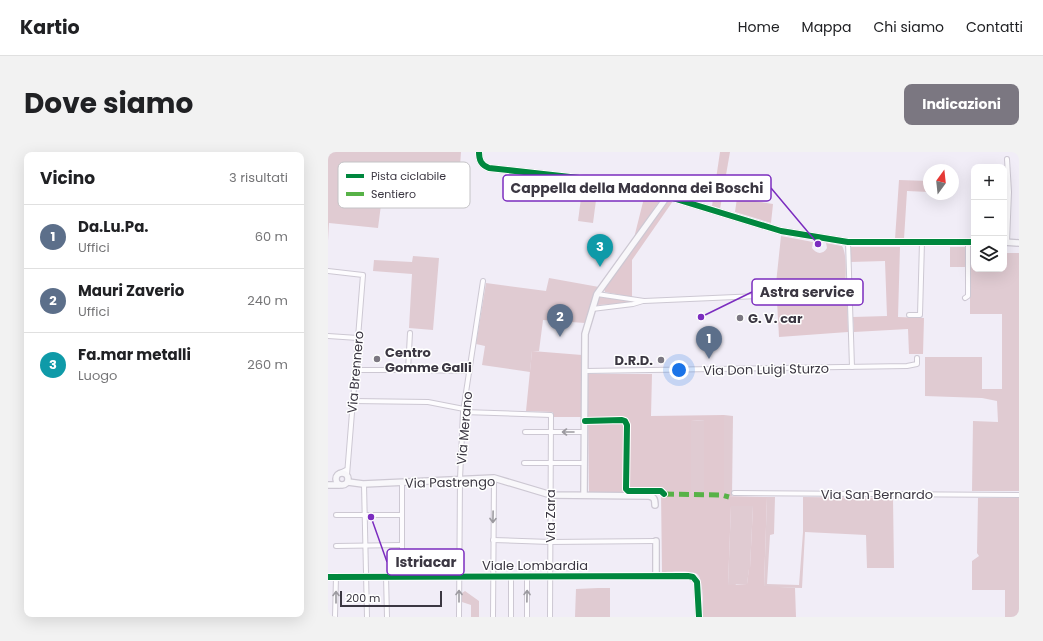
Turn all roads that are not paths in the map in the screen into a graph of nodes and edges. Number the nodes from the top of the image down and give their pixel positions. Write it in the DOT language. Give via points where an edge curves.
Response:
graph roads {
  1 [pos="479,152"];
  2 [pos="1007,159"];
  3 [pos="666,196"];
  4 [pos="1005,236"];
  5 [pos="848,242"];
  6 [pos="922,242"];
  7 [pos="971,242"];
  8 [pos="1007,242"];
  9 [pos="1019,243"];
  10 [pos="328,271"];
  11 [pos="484,281"];
  12 [pos="849,292"];
  13 [pos="597,294"];
  14 [pos="965,298"];
  15 [pos="644,301"];
  16 [pos="592,309"];
  17 [pos="909,315"];
  18 [pos="410,333"];
  19 [pos="328,336"];
  20 [pos="358,338"];
  21 [pos="916,358"];
  22 [pos="852,367"];
  23 [pos="355,370"];
  24 [pos="408,370"];
  25 [pos="470,371"];
  26 [pos="585,371"];
  27 [pos="352,401"];
  28 [pos="464,411"];
  29 [pos="525,432"];
  30 [pos="551,432"];
  31 [pos="584,432"];
  32 [pos="524,463"];
  33 [pos="551,463"];
  34 [pos="584,463"];
  35 [pos="346,472"];
  36 [pos="338,475"];
  37 [pos="494,478"];
  38 [pos="460,479"];
  39 [pos="402,482"];
  40 [pos="328,484"];
  41 [pos="344,484"];
  42 [pos="362,484"];
  43 [pos="734,493"];
  44 [pos="551,495"];
  45 [pos="586,495"];
  46 [pos="1019,495"];
  47 [pos="655,505"];
  48 [pos="402,514"];
  49 [pos="336,515"];
  50 [pos="365,515"];
  51 [pos="493,540"];
  52 [pos="656,541"];
  53 [pos="550,542"];
  54 [pos="366,545"];
  55 [pos="402,545"];
  56 [pos="336,546"];
  57 [pos="366,576"];
  58 [pos="386,576"];
  59 [pos="402,576"];
  60 [pos="459,576"];
  61 [pos="493,576"];
  62 [pos="511,576"];
  63 [pos="528,576"];
  64 [pos="550,576"];
  65 [pos="656,576"];
  66 [pos="328,577"];
  67 [pos="336,577"];
  68 [pos="336,617"];
  69 [pos="367,617"];
  70 [pos="387,617"];
  71 [pos="459,617"];
  72 [pos="493,617"];
  73 [pos="511,617"];
  74 [pos="527,617"];
  75 [pos="550,617"];
  76 [pos="699,617"];
  1 -- 3 [label="street" via="481,162 489,168 606,181"];
  2 -- 4 [label="street" via="1009,192"];
  3 -- 5 [label="street" via="781,231"];
  3 -- 13 [label="street"];
  5 -- 6 [label="street"];
  5 -- 12 [label="street"];
  6 -- 7 [label="street"];
  6 -- 17 [label="street" via="920,315"];
  7 -- 14 [label="street" via="968,296"];
  8 -- 9 [label="street"];
  10 -- 20 [label="street, Via Brennero" via="363,275"];
  11 -- 25 [label="street, Via Merano"];
  12 -- 15 [label="street"];
  12 -- 22 [label="street"];
  13 -- 15 [label="street"];
  13 -- 16 [label="street"];
  15 -- 16 [label="street"];
  16 -- 26 [label="street" via="585,334"];
  18 -- 24 [label="street"];
  19 -- 20 [label="street"];
  20 -- 23 [label="street, Via Brennero"];
  21 -- 22 [label="street, Via Don Luigi Sturzo" via="917,364 907,366"];
  22 -- 26 [label="street, Via Don Luigi Sturzo"];
  23 -- 24 [label="street"];
  23 -- 27 [label="street, Via Brennero"];
  24 -- 25 [label="street"];
  25 -- 28 [label="street, Via Merano"];
  26 -- 31 [label="street"];
  27 -- 28 [label="street" via="428,402"];
  27 -- 35 [label="street, Via Brennero"];
  28 -- 30 [label="street, Via Zara" via="551,415"];
  28 -- 38 [label="street, Via Merano"];
  29 -- 30 [label="street"];
  31 -- 30 [label="street, one-way"];
  30 -- 33 [label="street, Via Zara"];
  31 -- 34 [label="street"];
  32 -- 33 [label="street"];
  33 -- 34 [label="street"];
  33 -- 44 [label="street, Via Zara"];
  34 -- 45 [label="street"];
  35 -- 36 [label="street"];
  35 -- 41 [label="street"];
  36 -- 40 [label="street, Via Pastrengo"];
  36 -- 41 [label="street" via="335,481"];
  37 -- 38 [label="street, Via Pastrengo"];
  37 -- 44 [label="street, Via Pastrengo"];
  37 -- 51 [label="street, one-way"];
  38 -- 39 [label="street, Via Pastrengo"];
  38 -- 60 [label="street, Via Merano"];
  39 -- 42 [label="street, Via Pastrengo"];
  39 -- 48 [label="street"];
  40 -- 41 [label="street, Via Pastrengo"];
  41 -- 42 [label="street, Via Pastrengo"];
  42 -- 50 [label="street"];
  43 -- 46 [label="street, Via San Bernardo"];
  44 -- 45 [label="street, Via Pastrengo"];
  44 -- 53 [label="street, Via Zara"];
  45 -- 47 [label="street, Via Pastrengo" via="652,496"];
  48 -- 50 [label="street"];
  48 -- 55 [label="street"];
  49 -- 50 [label="street"];
  50 -- 54 [label="street"];
  51 -- 53 [label="street"];
  51 -- 61 [label="street"];
  52 -- 53 [label="street"];
  52 -- 65 [label="street"];
  53 -- 64 [label="street, Via Zara"];
  54 -- 55 [label="street"];
  54 -- 56 [label="street"];
  54 -- 57 [label="street"];
  55 -- 59 [label="street"];
  57 -- 58 [label="street, Viale Lombardia"];
  57 -- 67 [label="street, Viale Lombardia"];
  57 -- 69 [label="street"];
  58 -- 59 [label="street, Viale Lombardia"];
  58 -- 70 [label="street"];
  59 -- 60 [label="street, Viale Lombardia"];
  60 -- 61 [label="street, Viale Lombardia"];
  71 -- 60 [label="street, Via Merano, one-way"];
  61 -- 62 [label="street, Viale Lombardia"];
  61 -- 72 [label="street"];
  62 -- 63 [label="street, Viale Lombardia"];
  62 -- 73 [label="street"];
  63 -- 64 [label="street, Viale Lombardia"];
  74 -- 63 [label="street, one-way"];
  64 -- 65 [label="street, Viale Lombardia"];
  64 -- 75 [label="street, Via Zara"];
  65 -- 76 [label="street" via="688,576 695,579"];
  66 -- 67 [label="street, Viale Lombardia"];
  68 -- 67 [label="street, one-way"];
}
